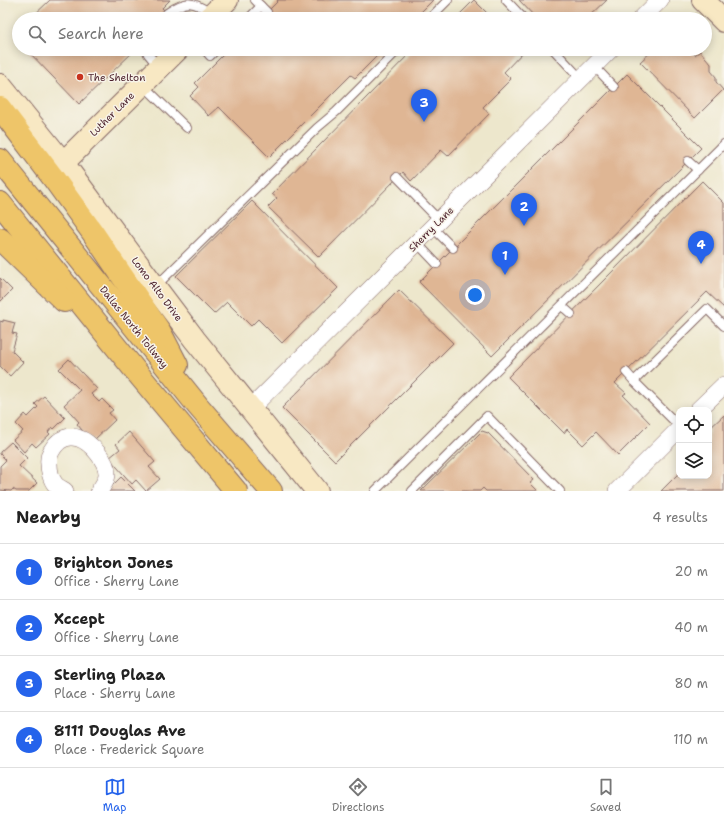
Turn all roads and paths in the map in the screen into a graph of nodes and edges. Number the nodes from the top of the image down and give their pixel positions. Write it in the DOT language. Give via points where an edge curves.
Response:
graph roads {
  1 [pos="255,0"];
  2 [pos="448,0"];
  3 [pos="506,0"];
  4 [pos="660,0"];
  5 [pos="704,0"];
  6 [pos="216,11"];
  7 [pos="168,12"];
  8 [pos="259,12"];
  9 [pos="436,12"];
  10 [pos="517,12"];
  11 [pos="648,12"];
  12 [pos="724,22"];
  13 [pos="150,56"];
  14 [pos="171,56"];
  15 [pos="210,56"];
  16 [pos="392,56"];
  17 [pos="560,56"];
  18 [pos="604,56"];
  19 [pos="216,62"];
  20 [pos="594,66"];
  21 [pos="160,67"];
  22 [pos="581,78"];
  23 [pos="0,85"];
  24 [pos="142,85"];
  25 [pos="614,87"];
  26 [pos="0,108"];
  27 [pos="187,128"];
  28 [pos="724,144"];
  29 [pos="0,160"];
  30 [pos="688,160"];
  31 [pos="63,163"];
  32 [pos="698,170"];
  33 [pos="397,177"];
  34 [pos="0,203"];
  35 [pos="436,224"];
  36 [pos="0,239"];
  37 [pos="417,243"];
  38 [pos="453,248"];
  39 [pos="437,264"];
  40 [pos="155,287"];
  41 [pos="562,306"];
  42 [pos="571,314"];
  43 [pos="724,326"];
  44 [pos="134,369"];
  45 [pos="626,372"];
  46 [pos="634,381"];
  47 [pos="724,385"];
  48 [pos="198,406"];
  49 [pos="701,407"];
  50 [pos="251,408"];
  51 [pos="676,424"];
  52 [pos="676,430"];
  53 [pos="56,489"];
  54 [pos="98,491"];
  55 [pos="236,491"];
  56 [pos="271,491"];
  57 [pos="317,491"];
  58 [pos="375,491"];
  59 [pos="412,491"];
  60 [pos="560,491"];
  61 [pos="617,491"];
  1 -- 8 [label="lane" via="264,9"];
  2 -- 9 [label="lane"];
  3 -- 10 [label="lane"];
  4 -- 11 [label="street"];
  5 -- 12 [label="street"];
  6 -- 7 [label="lane" via="194,1 184,1"];
  13 -- 21 [label="lane"];
  14 -- 21 [label="street, Luther Lane"];
  15 -- 19 [label="lane"];
  16 -- 40 [label="lane"];
  17 -- 22 [label="lane"];
  18 -- 20 [label="street, Sherry Lane"];
  20 -- 22 [label="street, Sherry Lane"];
  20 -- 25 [label="lane"];
  21 -- 24 [label="street, Luther Lane"];
  22 -- 35 [label="street, Sherry Lane"];
  23 -- 31 [label="street, Lomo Alto Drive"];
  24 -- 27 [label="lane"];
  24 -- 31 [label="street, Luther Lane"];
  26 -- 48 [label="highway" via="54,179 160,332"];
  28 -- 32 [label="lane"];
  29 -- 48 [label="highway, Dallas North Tollway"];
  30 -- 32 [label="lane"];
  31 -- 40 [label="street, Lomo Alto Drive"];
  32 -- 41 [label="lane"];
  33 -- 35 [label="lane"];
  34 -- 44 [label="highway"];
  35 -- 37 [label="street, Sherry Lane"];
  35 -- 38 [label="lane"];
  36 -- 44 [label="highway"];
  37 -- 39 [label="lane"];
  37 -- 50 [label="street, Sherry Lane"];
  40 -- 50 [label="street, Lomo Alto Drive"];
  41 -- 42 [label="lane"];
  41 -- 58 [label="lane"];
  43 -- 46 [label="lane" via="707,309"];
  44 -- 55 [label="highway"];
  45 -- 46 [label="lane"];
  46 -- 51 [label="lane"];
  47 -- 49 [label="street"];
  48 -- 56 [label="highway, Dallas North Tollway"];
  50 -- 57 [label="street, Lomo Alto Drive"];
  52 -- 61 [label="street"];
  53 -- 54 [label="street" via="50,473 50,452 57,442 68,437 79,438 93,447 106,467 105,483"];
  59 -- 60 [label="lane" via="487,416"];
}
